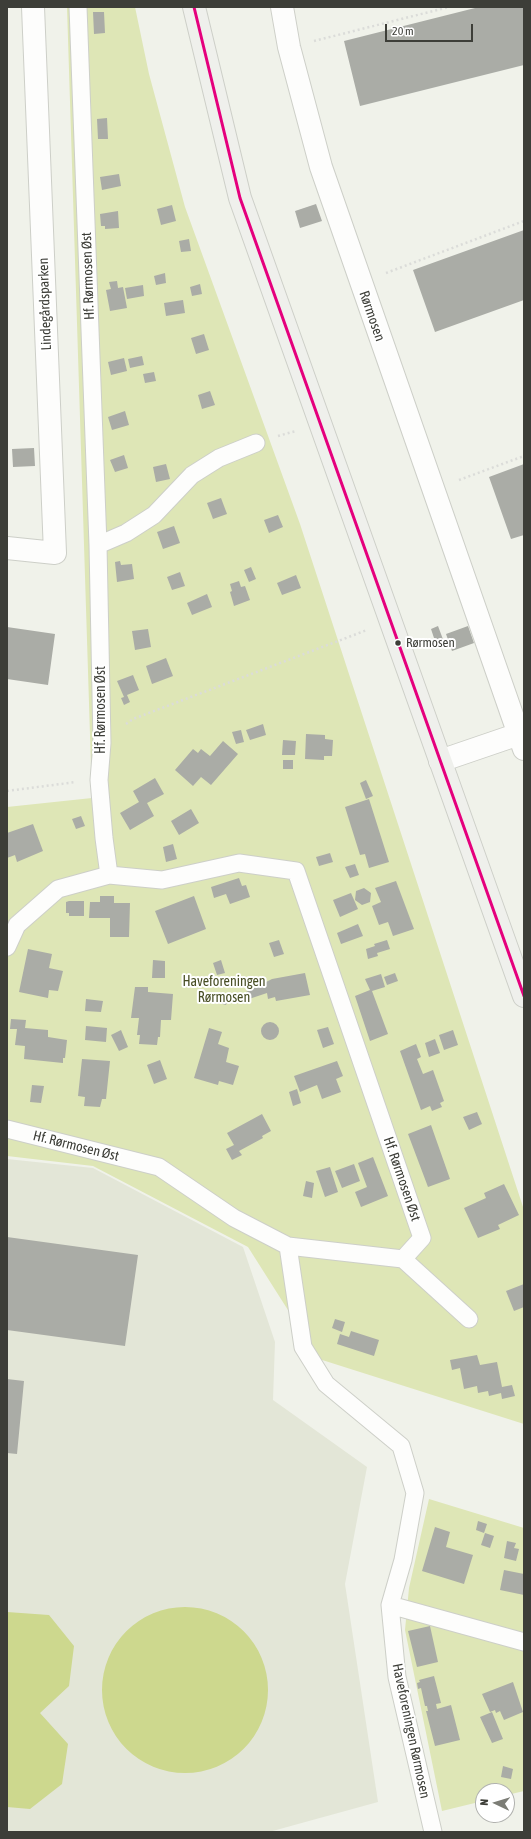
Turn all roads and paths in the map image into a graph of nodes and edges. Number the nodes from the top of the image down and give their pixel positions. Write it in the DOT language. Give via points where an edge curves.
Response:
graph roads {
  1 [pos="33,7"];
  2 [pos="78,7"];
  3 [pos="194,7"];
  4 [pos="282,7"];
  5 [pos="449,7"];
  6 [pos="289,47"];
  7 [pos="524,222"];
  8 [pos="360,282"];
  9 [pos="320,424"];
  10 [pos="256,443"];
  11 [pos="524,456"];
  12 [pos="433,490"];
  13 [pos="98,545"];
  14 [pos="7,548"];
  15 [pos="391,621"];
  16 [pos="521,741"];
  17 [pos="102,743"];
  18 [pos="440,761"];
  19 [pos="99,780"];
  20 [pos="7,790"];
  21 [pos="109,875"];
  22 [pos="7,947"];
  23 [pos="524,996"];
  24 [pos="7,1129"];
  25 [pos="288,1246"];
  26 [pos="403,1259"];
  27 [pos="469,1318"];
  28 [pos="390,1605"];
  29 [pos="524,1642"];
  30 [pos="433,1832"];
  1 -- 14 [label="street, Lindegårdsparken" via="55,554"];
  2 -- 13 [label="lane, Hf. Rørmosen Øst"];
  3 -- 9 [label="street" via="240,198"];
  4 -- 6 [label="street, Rørmosen"];
  5 -- 6 [label="path"];
  6 -- 8 [label="street, Rørmosen" via="321,167"];
  7 -- 8 [label="path"];
  8 -- 12 [label="street, Rørmosen"];
  9 -- 10 [label="path"];
  9 -- 15 [label="street"];
  10 -- 13 [label="lane" via="219,458 198,472 154,515 126,533"];
  11 -- 12 [label="path"];
  12 -- 16 [label="street, Rørmosen"];
  13 -- 17 [label="lane, Hf. Rørmosen Øst"];
  15 -- 17 [label="path" via="132,719"];
  15 -- 18 [label="street"];
  16 -- 18 [label="street, Rørmosen"];
  17 -- 19 [label="lane, Hf. Rørmosen Øst"];
  18 -- 23 [label="street"];
  19 -- 20 [label="path"];
  19 -- 21 [label="lane, Hf. Rørmosen Øst"];
  21 -- 22 [label="lane, Hf. Rørmosen Øst" via="58,889 17,925"];
  21 -- 26 [label="lane, Hf. Rørmosen Øst" via="162,880 239,863 296,871 422,1238"];
  24 -- 25 [label="lane, Hf. Rørmosen Øst" via="159,1167 234,1218"];
  25 -- 26 [label="lane, Hf. Rørmosen Øst"];
  25 -- 28 [label="lane, Haveforeningen Rørmosen" via="302,1347 326,1384 401,1446 415,1492 403,1560"];
  26 -- 27 [label="lane"];
  28 -- 29 [label="lane"];
  28 -- 30 [label="lane, Haveforeningen Rørmosen" via="397,1677"];
}
